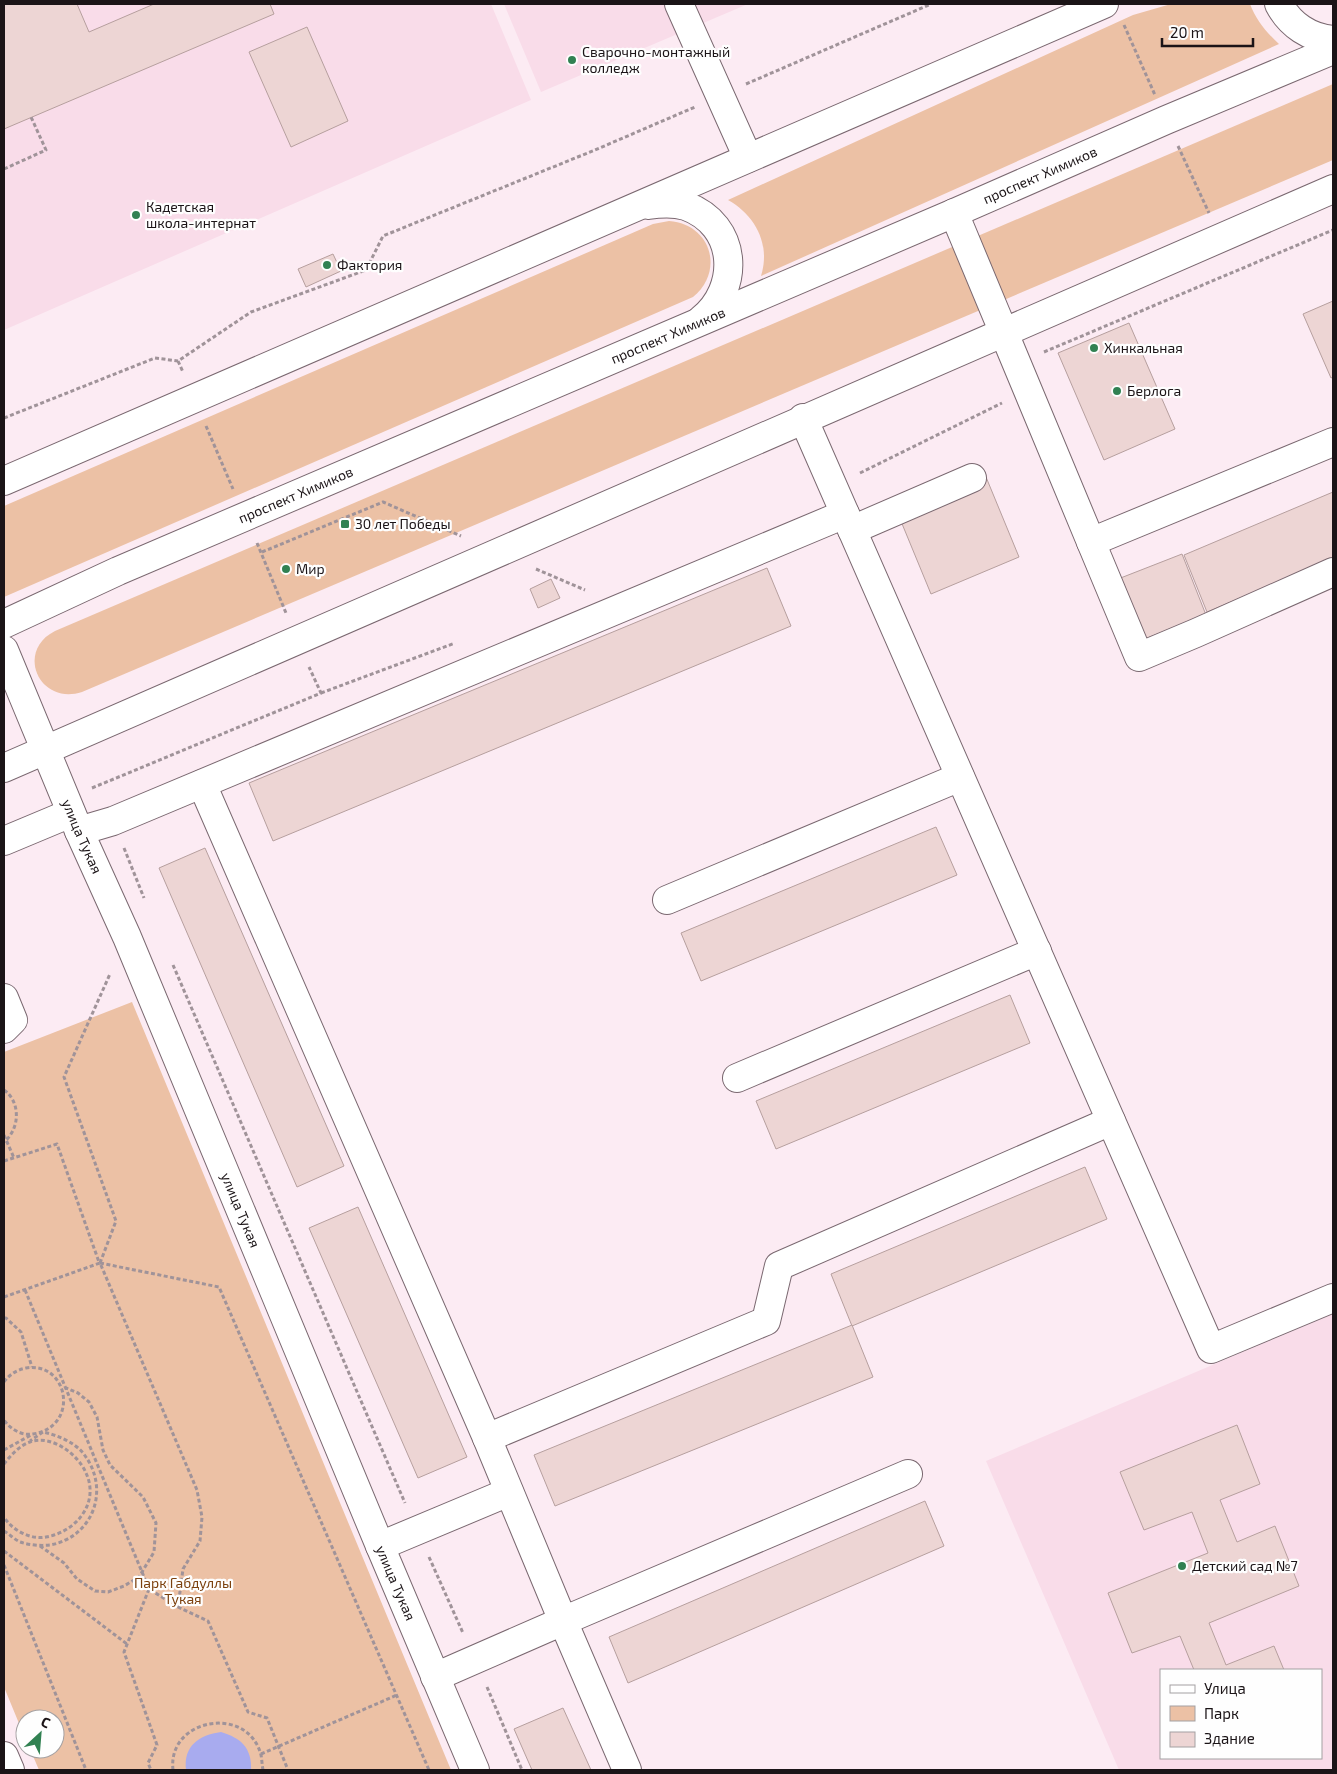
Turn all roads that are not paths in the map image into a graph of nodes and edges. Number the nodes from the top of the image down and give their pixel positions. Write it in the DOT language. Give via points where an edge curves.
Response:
graph roads {
  1 [pos="679,4"];
  2 [pos="1104,4"];
  3 [pos="1279,4"];
  4 [pos="1333,40"];
  5 [pos="1333,50"];
  6 [pos="748,158"];
  7 [pos="1333,189"];
  8 [pos="637,206"];
  9 [pos="954,213"];
  10 [pos="691,325"];
  11 [pos="1005,332"];
  12 [pos="803,418"];
  13 [pos="1333,442"];
  14 [pos="972,478"];
  15 [pos="4,480"];
  16 [pos="848,522"];
  17 [pos="1090,542"];
  18 [pos="1333,572"];
  19 [pos="4,624"];
  20 [pos="4,650"];
  21 [pos="44,750"];
  22 [pos="4,768"];
  23 [pos="960,777"];
  24 [pos="202,784"];
  25 [pos="75,822"];
  26 [pos="4,841"];
  27 [pos="667,900"];
  28 [pos="1036,951"];
  29 [pos="4,998"];
  30 [pos="4,1030"];
  31 [pos="737,1078"];
  32 [pos="1111,1121"];
  33 [pos="1333,1298"];
  34 [pos="487,1438"];
  35 [pos="908,1474"];
  36 [pos="509,1492"];
  37 [pos="380,1546"];
  38 [pos="563,1621"];
  39 [pos="435,1677"];
  40 [pos="4,1756"];
  41 [pos="10,1770"];
  42 [pos="475,1770"];
  43 [pos="627,1770"];
  1 -- 6 [label="main road"];
  2 -- 6 [label="main road"];
  3 -- 4 [label="main road" via="1302,30"];
  5 -- 9 [label="main road, проспект Химиков"];
  6 -- 8 [label="main road"];
  7 -- 11 [label="main road"];
  8 -- 10 [label="main road" via="663,203 687,207 708,220 723,241 729,265 724,290 711,311"];
  8 -- 15 [label="main road"];
  9 -- 10 [label="main road, проспект Химиков"];
  9 -- 11 [label="main road"];
  10 -- 19 [label="main road, проспект Химиков" via="118,570"];
  11 -- 12 [label="main road"];
  11 -- 17 [label="main road"];
  12 -- 16 [label="main road"];
  12 -- 21 [label="main road"];
  13 -- 17 [label="main road"];
  14 -- 16 [label="main road"];
  16 -- 23 [label="main road"];
  16 -- 24 [label="main road"];
  17 -- 18 [label="main road" via="1139,657"];
  20 -- 21 [label="main road, улица Тукая"];
  21 -- 22 [label="main road"];
  21 -- 25 [label="main road, улица Тукая"];
  23 -- 27 [label="main road"];
  23 -- 28 [label="main road"];
  24 -- 25 [label="main road" via="113,821"];
  24 -- 34 [label="main road"];
  25 -- 26 [label="main road"];
  25 -- 37 [label="main road, улица Тукая" via="127,937"];
  28 -- 31 [label="main road"];
  28 -- 32 [label="main road"];
  29 -- 30 [label="main road" via="13,1020"];
  32 -- 33 [label="main road" via="1211,1349"];
  32 -- 34 [label="main road" via="779,1266 766,1321"];
  34 -- 36 [label="main road"];
  35 -- 38 [label="main road"];
  36 -- 37 [label="main road"];
  36 -- 38 [label="main road"];
  37 -- 39 [label="main road, улица Тукая"];
  38 -- 39 [label="main road"];
  38 -- 43 [label="main road"];
  39 -- 42 [label="main road, улица Тукая"];
  40 -- 41 [label="main road"];
}
